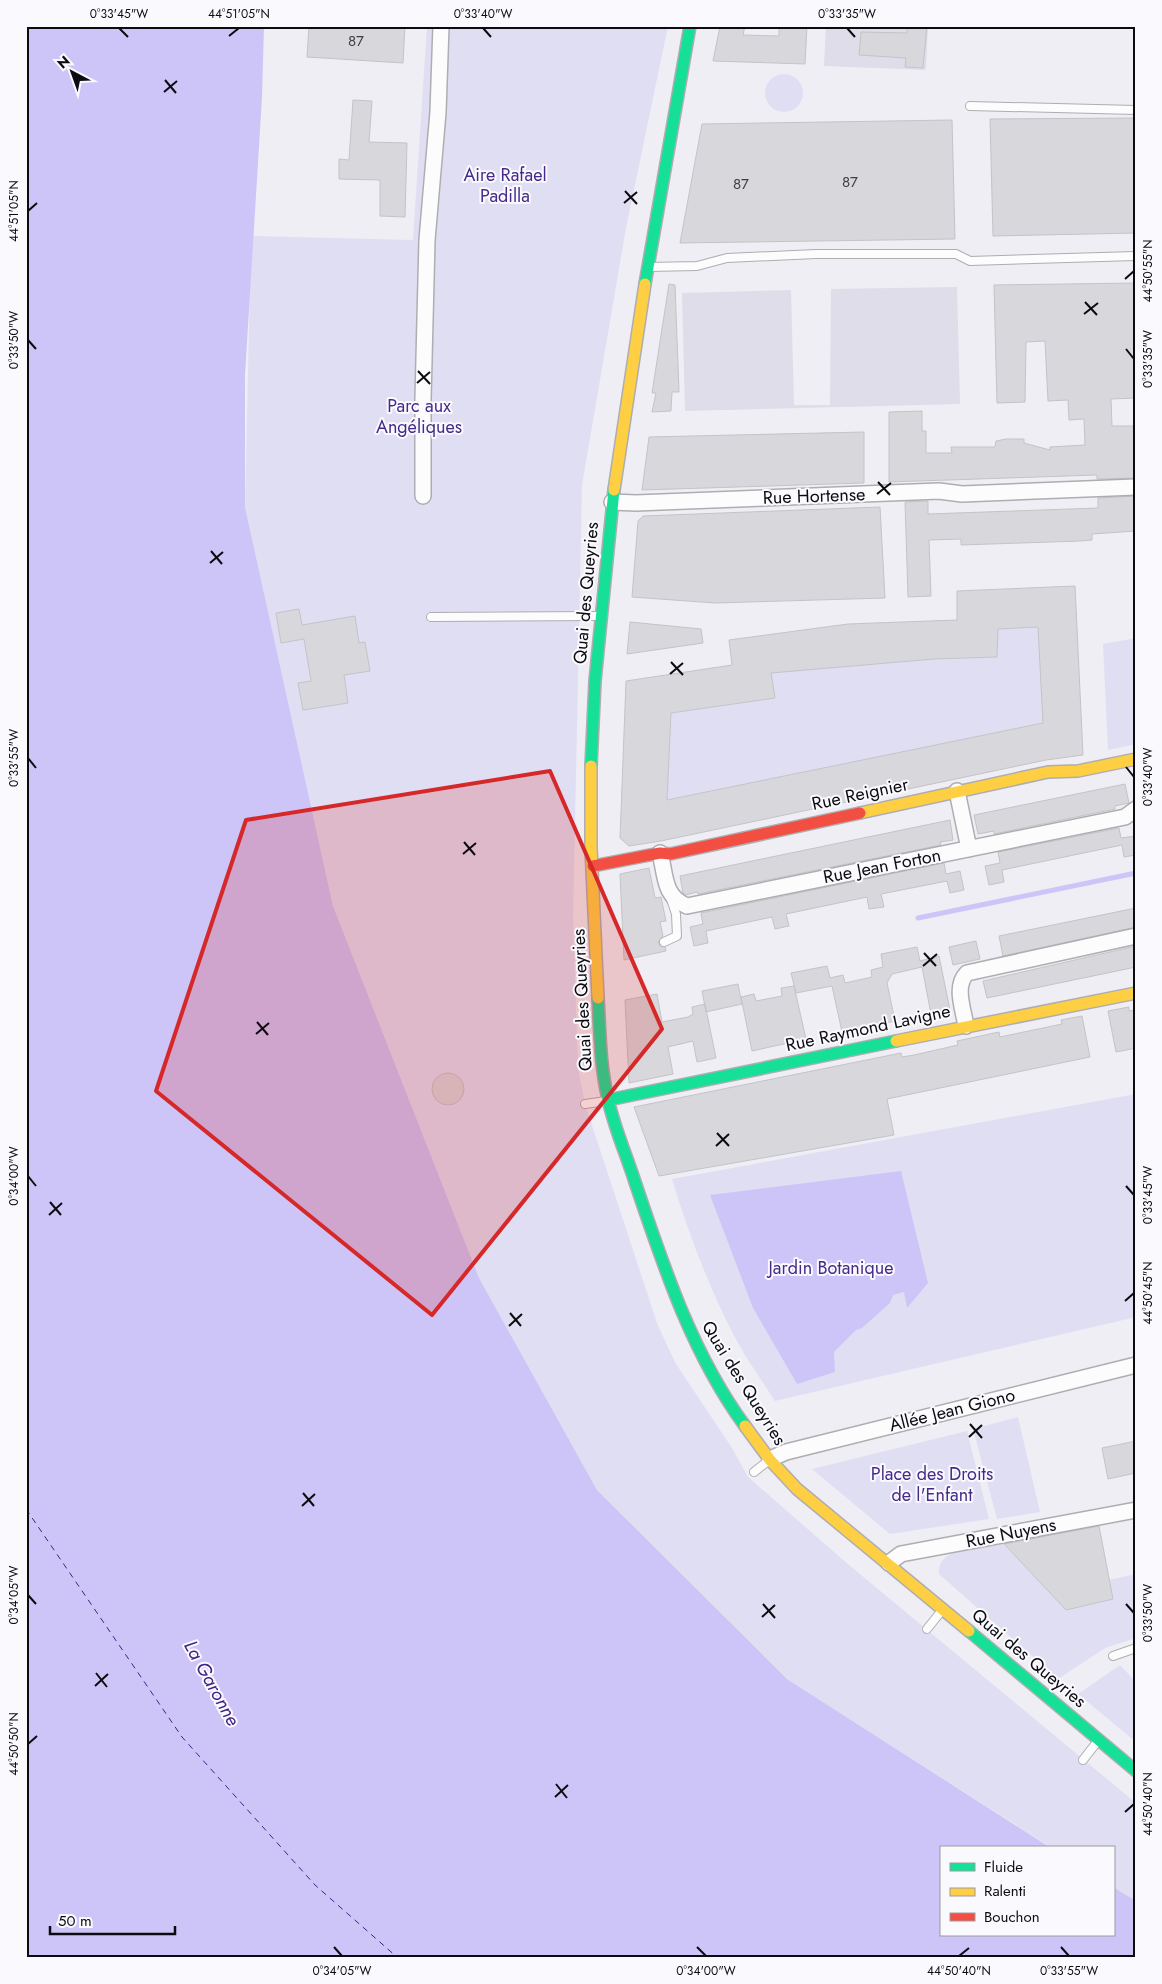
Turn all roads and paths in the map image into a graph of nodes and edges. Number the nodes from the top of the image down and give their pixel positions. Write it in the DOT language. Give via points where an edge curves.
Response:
graph roads {
  1 [pos="441,26"];
  2 [pos="690,26"];
  3 [pos="970,106"];
  4 [pos="1136,110"];
  5 [pos="1136,256"];
  6 [pos="646,267"];
  7 [pos="1136,488"];
  8 [pos="423,496"];
  9 [pos="612,502"];
  10 [pos="601,616"];
  11 [pos="431,617"];
  12 [pos="1136,759"];
  13 [pos="957,791"];
  14 [pos="1136,809"];
  15 [pos="969,849"];
  16 [pos="660,853"];
  17 [pos="593,866"];
  18 [pos="670,894"];
  19 [pos="1136,936"];
  20 [pos="664,942"];
  21 [pos="1136,993"];
  22 [pos="966,1026"];
  23 [pos="608,1100"];
  24 [pos="585,1104"];
  25 [pos="1136,1365"];
  26 [pos="770,1459"];
  27 [pos="754,1472"];
  28 [pos="1136,1510"];
  29 [pos="889,1563"];
  30 [pos="944,1609"];
  31 [pos="927,1629"];
  32 [pos="1136,1648"];
  33 [pos="1113,1656"];
  34 [pos="1099,1740"];
  35 [pos="1083,1760"];
  36 [pos="1136,1772"];
  1 -- 8 [label="street" via="438,112 427,240"];
  2 -- 6 [label="main road, Quai des Queyries"];
  3 -- 4 [label="lane"];
  5 -- 6 [label="lane" via="970,261 956,254 816,254 727,258 697,266"];
  6 -- 9 [label="main road, Quai des Queyries"];
  7 -- 9 [label="street, Rue Hortense"];
  9 -- 10 [label="main road, Quai des Queyries"];
  10 -- 11 [label="lane"];
  10 -- 17 [label="main road, Quai des Queyries" via="591,777"];
  12 -- 13 [label="main road, Rue Reignier" via="1078,772 1048,772"];
  13 -- 15 [label="street"];
  13 -- 16 [label="main road, Rue Reignier" via="670,854"];
  14 -- 15 [label="street, Rue Jean Forton" via="1125,817"];
  15 -- 18 [label="street, Rue Jean Forton" via="687,906"];
  16 -- 17 [label="main road, Rue Reignier"];
  16 -- 18 [label="street"];
  17 -- 23 [label="main road, Quai des Queyries" via="602,1065"];
  18 -- 20 [label="lane" via="678,930 677,936"];
  19 -- 22 [label="street" via="967,972 959,987"];
  21 -- 22 [label="main road, Rue Raymond Lavigne"];
  22 -- 23 [label="main road, Rue Raymond Lavigne"];
  23 -- 24 [label="lane"];
  23 -- 26 [label="main road, Quai des Queyries" via="683,1316 700,1352"];
  25 -- 26 [label="street, Allée Jean Giono" via="786,1452"];
  26 -- 27 [label="lane"];
  26 -- 29 [label="main road, Quai des Queyries" via="808,1499"];
  28 -- 29 [label="street, Rue Nuyens" via="901,1554"];
  29 -- 30 [label="main road, Quai des Queyries"];
  30 -- 31 [label="lane"];
  30 -- 34 [label="main road, Quai des Queyries"];
  32 -- 33 [label="lane"];
  34 -- 35 [label="lane"];
  34 -- 36 [label="main road, Quai des Queyries"];
}
